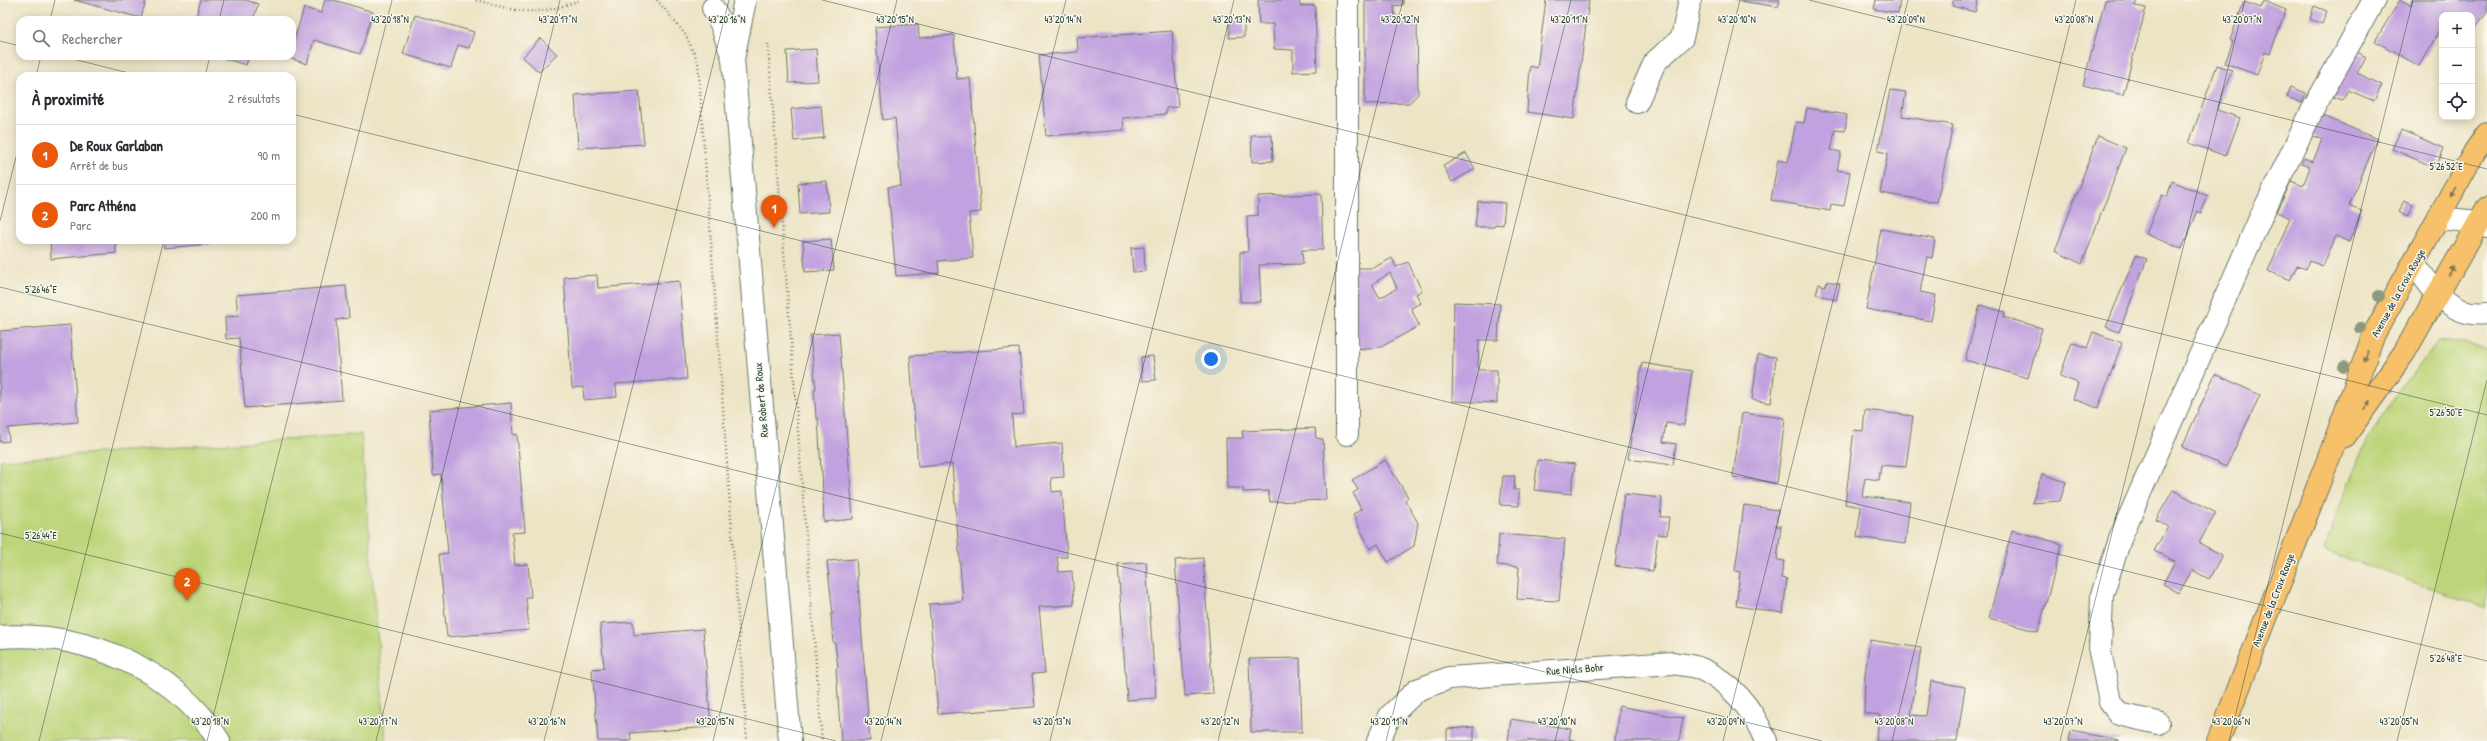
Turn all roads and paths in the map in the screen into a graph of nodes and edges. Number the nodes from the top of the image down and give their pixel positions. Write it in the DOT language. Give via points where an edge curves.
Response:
graph roads {
  1 [pos="476,0"];
  2 [pos="580,0"];
  3 [pos="657,0"];
  4 [pos="741,0"];
  5 [pos="745,0"];
  6 [pos="1347,0"];
  7 [pos="1690,0"];
  8 [pos="2374,0"];
  9 [pos="706,4"];
  10 [pos="768,37"];
  11 [pos="733,59"];
  12 [pos="1637,102"];
  13 [pos="2487,134"];
  14 [pos="2438,218"];
  15 [pos="2484,219"];
  16 [pos="2414,263"];
  17 [pos="2437,296"];
  18 [pos="2487,313"];
  19 [pos="1347,434"];
  20 [pos="2328,460"];
  21 [pos="0,637"];
  22 [pos="2158,723"];
  23 [pos="219,741"];
  24 [pos="747,741"];
  25 [pos="790,741"];
  26 [pos="822,741"];
  27 [pos="1378,741"];
  28 [pos="1766,741"];
  29 [pos="2218,741"];
  1 -- 2 [label="path" via="532,13 555,10"];
  3 -- 24 [label="path" via="685,34 698,62"];
  4 -- 9 [label="street" via="726,8"];
  5 -- 11 [label="street, Rue Robert de Roux"];
  6 -- 19 [label="street"];
  7 -- 12 [label="street" via="1682,38 1655,62"];
  8 -- 22 [label="street" via="2312,111 2262,214 2121,536 2102,595 2100,652 2110,702 2119,714"];
  9 -- 11 [label="street, Rue Robert de Roux" via="722,24"];
  10 -- 26 [label="path"];
  11 -- 25 [label="street, Rue Robert de Roux"];
  13 -- 14 [label="main road, Avenue de la Croix Rouge, one-way"];
  14 -- 15 [label="street"];
  14 -- 16 [label="main road, Avenue de la Croix Rouge"];
  17 -- 15 [label="main road, Avenue de la Croix Rouge, one-way"];
  16 -- 17 [label="street"];
  16 -- 20 [label="main road, Avenue de la Croix Rouge, one-way" via="2374,334"];
  17 -- 18 [label="street" via="2464,311"];
  20 -- 17 [label="main road, Avenue de la Croix Rouge, one-way" via="2404,353"];
  20 -- 29 [label="main road, Avenue de la Croix Rouge"];
  21 -- 23 [label="street" via="64,639 102,650 133,664 187,701"];
  27 -- 28 [label="street, Rue Niels Bohr" via="1390,716 1417,690 1449,678 1673,663 1700,668 1720,680 1744,701 1758,721"];
}
